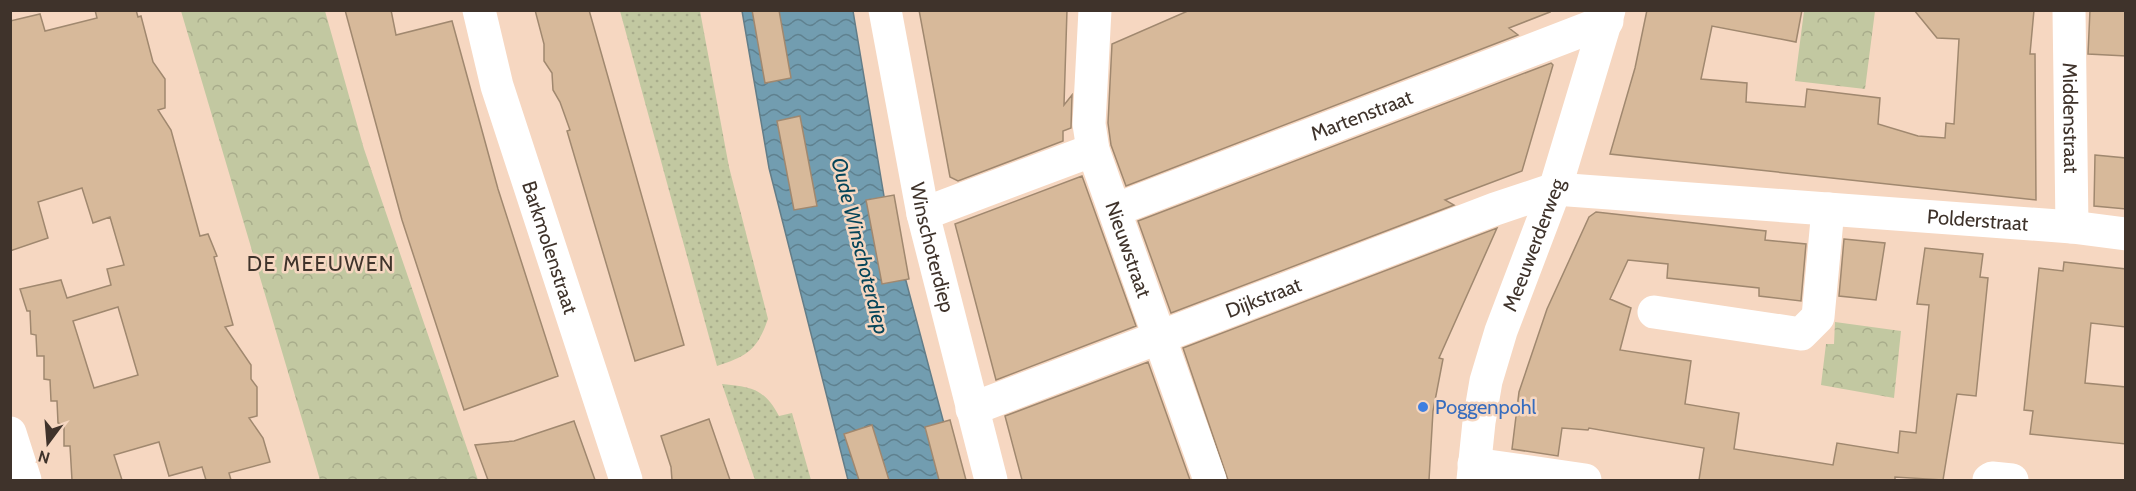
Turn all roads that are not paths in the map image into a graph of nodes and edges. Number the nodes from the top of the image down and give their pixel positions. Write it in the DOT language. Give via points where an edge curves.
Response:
graph roads {
  1 [pos="479,10"];
  2 [pos="885,10"];
  3 [pos="2069,10"];
  4 [pos="1100,13"];
  5 [pos="1608,16"];
  6 [pos="1093,150"];
  7 [pos="1555,189"];
  8 [pos="1828,209"];
  9 [pos="1115,210"];
  10 [pos="923,214"];
  11 [pos="2072,227"];
  12 [pos="2126,234"];
  13 [pos="1654,312"];
  14 [pos="1161,338"];
  15 [pos="972,409"];
  16 [pos="10,434"];
  17 [pos="1474,472"];
  18 [pos="25,480"];
  19 [pos="626,480"];
  20 [pos="991,480"];
  21 [pos="1210,480"];
  22 [pos="1585,480"];
  1 -- 19 [label="street, Barkmolenstraat" via="497,86"];
  2 -- 10 [label="street, Winschoterdiep"];
  3 -- 11 [label="street, Middenstraat"];
  4 -- 6 [label="street, Nieuwstraat" via="1089,124"];
  5 -- 7 [label="street, Meeuwerderweg"];
  5 -- 9 [label="street, Martenstraat"];
  6 -- 9 [label="street, Nieuwstraat"];
  6 -- 10 [label="street"];
  7 -- 8 [label="street, Polderstraat"];
  7 -- 14 [label="street, Dijkstraat"];
  7 -- 17 [label="street, Meeuwerderweg" via="1486,381"];
  8 -- 11 [label="street, Polderstraat"];
  8 -- 13 [label="street" via="1818,317 1802,334"];
  9 -- 14 [label="street, Nieuwstraat"];
  10 -- 15 [label="street, Winschoterdiep"];
  11 -- 12 [label="street, Polderstraat"];
  14 -- 15 [label="street, Dijkstraat"];
  14 -- 21 [label="street, Nieuwstraat"];
  15 -- 20 [label="street, Winschoterdiep"];
  16 -- 18 [label="street"];
  17 -- 22 [label="street"];
}
